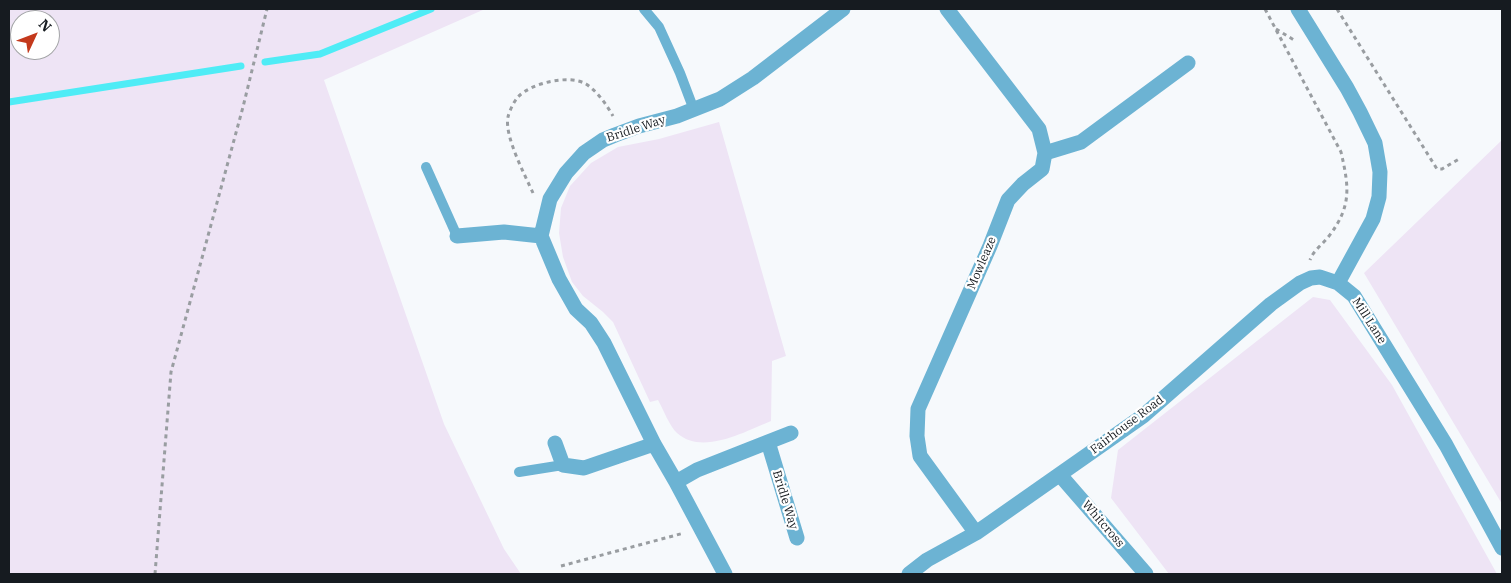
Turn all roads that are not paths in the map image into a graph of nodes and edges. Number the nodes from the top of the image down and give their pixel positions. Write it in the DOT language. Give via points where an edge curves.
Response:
graph roads {
  1 [pos="644,9"];
  2 [pos="842,9"];
  3 [pos="947,9"];
  4 [pos="1298,9"];
  5 [pos="1188,63"];
  6 [pos="694,110"];
  7 [pos="1045,153"];
  8 [pos="426,167"];
  9 [pos="457,236"];
  10 [pos="541,236"];
  11 [pos="1338,283"];
  12 [pos="791,433"];
  13 [pos="768,442"];
  14 [pos="555,443"];
  15 [pos="654,444"];
  16 [pos="563,465"];
  17 [pos="519,472"];
  18 [pos="1060,475"];
  19 [pos="676,482"];
  20 [pos="976,533"];
  21 [pos="797,538"];
  22 [pos="1502,548"];
  23 [pos="724,574"];
  24 [pos="909,574"];
  25 [pos="1146,574"];
  1 -- 6 [label="lane" via="659,27"];
  2 -- 6 [label="street, Bridle Way" via="753,78 720,100"];
  3 -- 7 [label="street" via="1038,129"];
  4 -- 11 [label="street" via="1360,112 1375,143 1380,172 1379,197 1373,219"];
  5 -- 7 [label="street" via="1081,142"];
  6 -- 10 [label="street, Bridle Way" via="622,132 584,153 566,173 550,199"];
  7 -- 20 [label="street, Mowleaze" via="1042,169 1008,200 918,409 920,456"];
  8 -- 9 [label="lane"];
  9 -- 10 [label="street" via="504,232"];
  10 -- 15 [label="street" via="559,279 576,309 591,322 604,343"];
  11 -- 18 [label="street, Fairhouse Road" via="1320,277 1300,283 1271,304 1143,416"];
  11 -- 22 [label="street, Mill Lane" via="1354,296 1376,329 1446,445"];
  12 -- 13 [label="street"];
  13 -- 19 [label="street" via="697,470"];
  13 -- 21 [label="street, Bridle Way"];
  14 -- 16 [label="street"];
  15 -- 16 [label="street" via="584,468"];
  15 -- 19 [label="street"];
  16 -- 17 [label="lane"];
  18 -- 20 [label="street, Fairhouse Road"];
  18 -- 25 [label="street, Whitcross"];
  19 -- 23 [label="street"];
  20 -- 24 [label="street, Fairhouse Road" via="927,560"];
}
